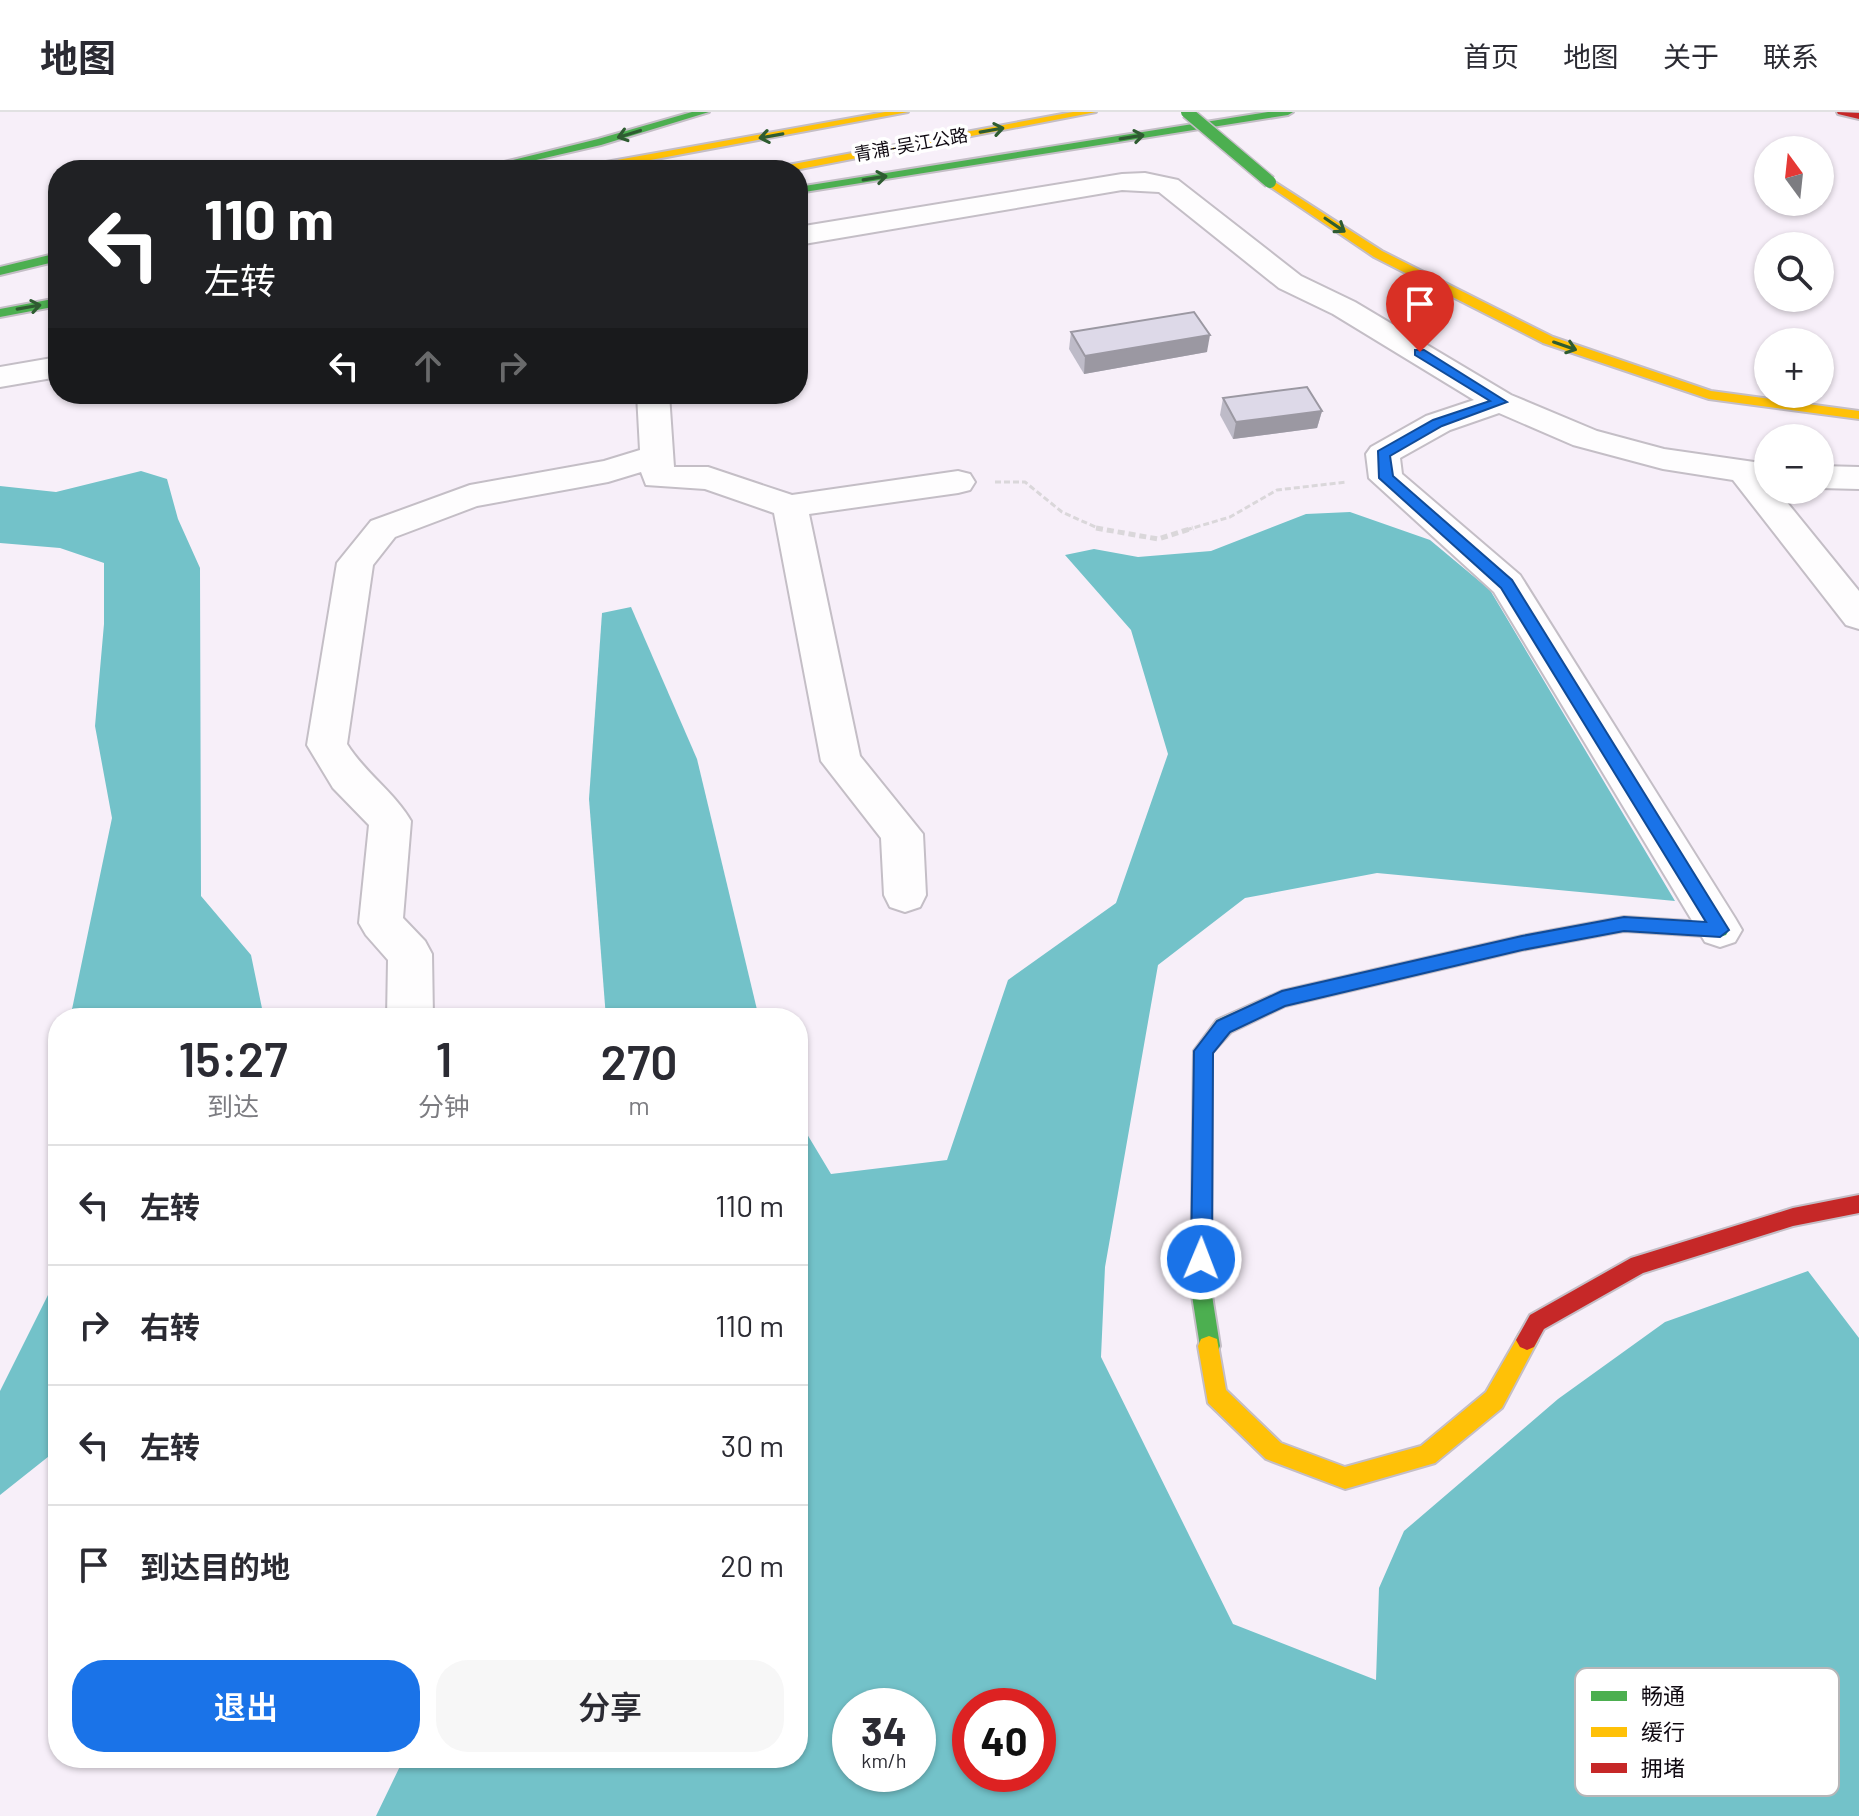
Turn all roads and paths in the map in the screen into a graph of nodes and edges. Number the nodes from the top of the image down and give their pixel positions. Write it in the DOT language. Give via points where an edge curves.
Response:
graph roads {
  1 [pos="704,112"];
  2 [pos="903,112"];
  3 [pos="1091,112"];
  4 [pos="1187,112"];
  5 [pos="1222,112"];
  6 [pos="1288,112"];
  7 [pos="1842,112"];
  8 [pos="1859,116"];
  9 [pos="1256,138"];
  10 [pos="522,160"];
  11 [pos="634,160"];
  12 [pos="808,164"];
  13 [pos="808,188"];
  14 [pos="808,234"];
  15 [pos="48,262"];
  16 [pos="0,272"];
  17 [pos="48,304"];
  18 [pos="0,313"];
  19 [pos="48,369"];
  20 [pos="0,377"];
  21 [pos="1500,402"];
  22 [pos="654,404"];
  23 [pos="1859,415"];
  24 [pos="657,456"];
  25 [pos="1754,473"];
  26 [pos="1834,477"];
  27 [pos="1386,478"];
  28 [pos="1859,478"];
  29 [pos="958,482"];
  30 [pos="1778,504"];
  31 [pos="790,506"];
  32 [pos="1859,616"];
  33 [pos="905,895"];
  34 [pos="1720,930"];
  35 [pos="410,1008"];
  36 [pos="1859,1204"];
  1 -- 10 [label="main road, one-way"];
  2 -- 11 [label="main road, 青浦-吴江公路, one-way"];
  12 -- 3 [label="main road, 青浦-吴江公路, one-way"];
  4 -- 23 [label="main road, one-way, bridge" via="1270,182 1378,254 1548,340 1709,395"];
  5 -- 9 [label="main road"];
  13 -- 6 [label="main road, one-way"];
  7 -- 8 [label="main road"];
  14 -- 21 [label="street" via="1122,182 1168,186 1290,282 1344,308"];
  15 -- 16 [label="main road"];
  18 -- 17 [label="main road, one-way"];
  19 -- 20 [label="street"];
  21 -- 25 [label="street" via="1585,438 1663,459"];
  21 -- 27 [label="street" via="1438,423 1383,454"];
  22 -- 24 [label="street"];
  24 -- 31 [label="street" via="658,477 708,478"];
  24 -- 35 [label="street" via="608,471 470,496 422,512 383,529 355,563 327,745 347,777 390,821 381,923 410,954"];
  26 -- 28 [label="street"];
  27 -- 29 [label="path" via="1277,490 1230,517 1158,539 1100,530 1062,512 1025,482"];
  27 -- 34 [label="street" via="1507,584"];
  29 -- 31 [label="street"];
  30 -- 32 [label="street"];
  31 -- 33 [label="street" via="841,761 902,834"];
  34 -- 36 [label="main road" via="1624,924 1522,943 1282,999 1224,1026 1203,1051 1201,1289 1216,1395 1274,1451 1345,1478 1427,1455 1494,1400 1537,1322 1638,1265 1793,1217"];
}
